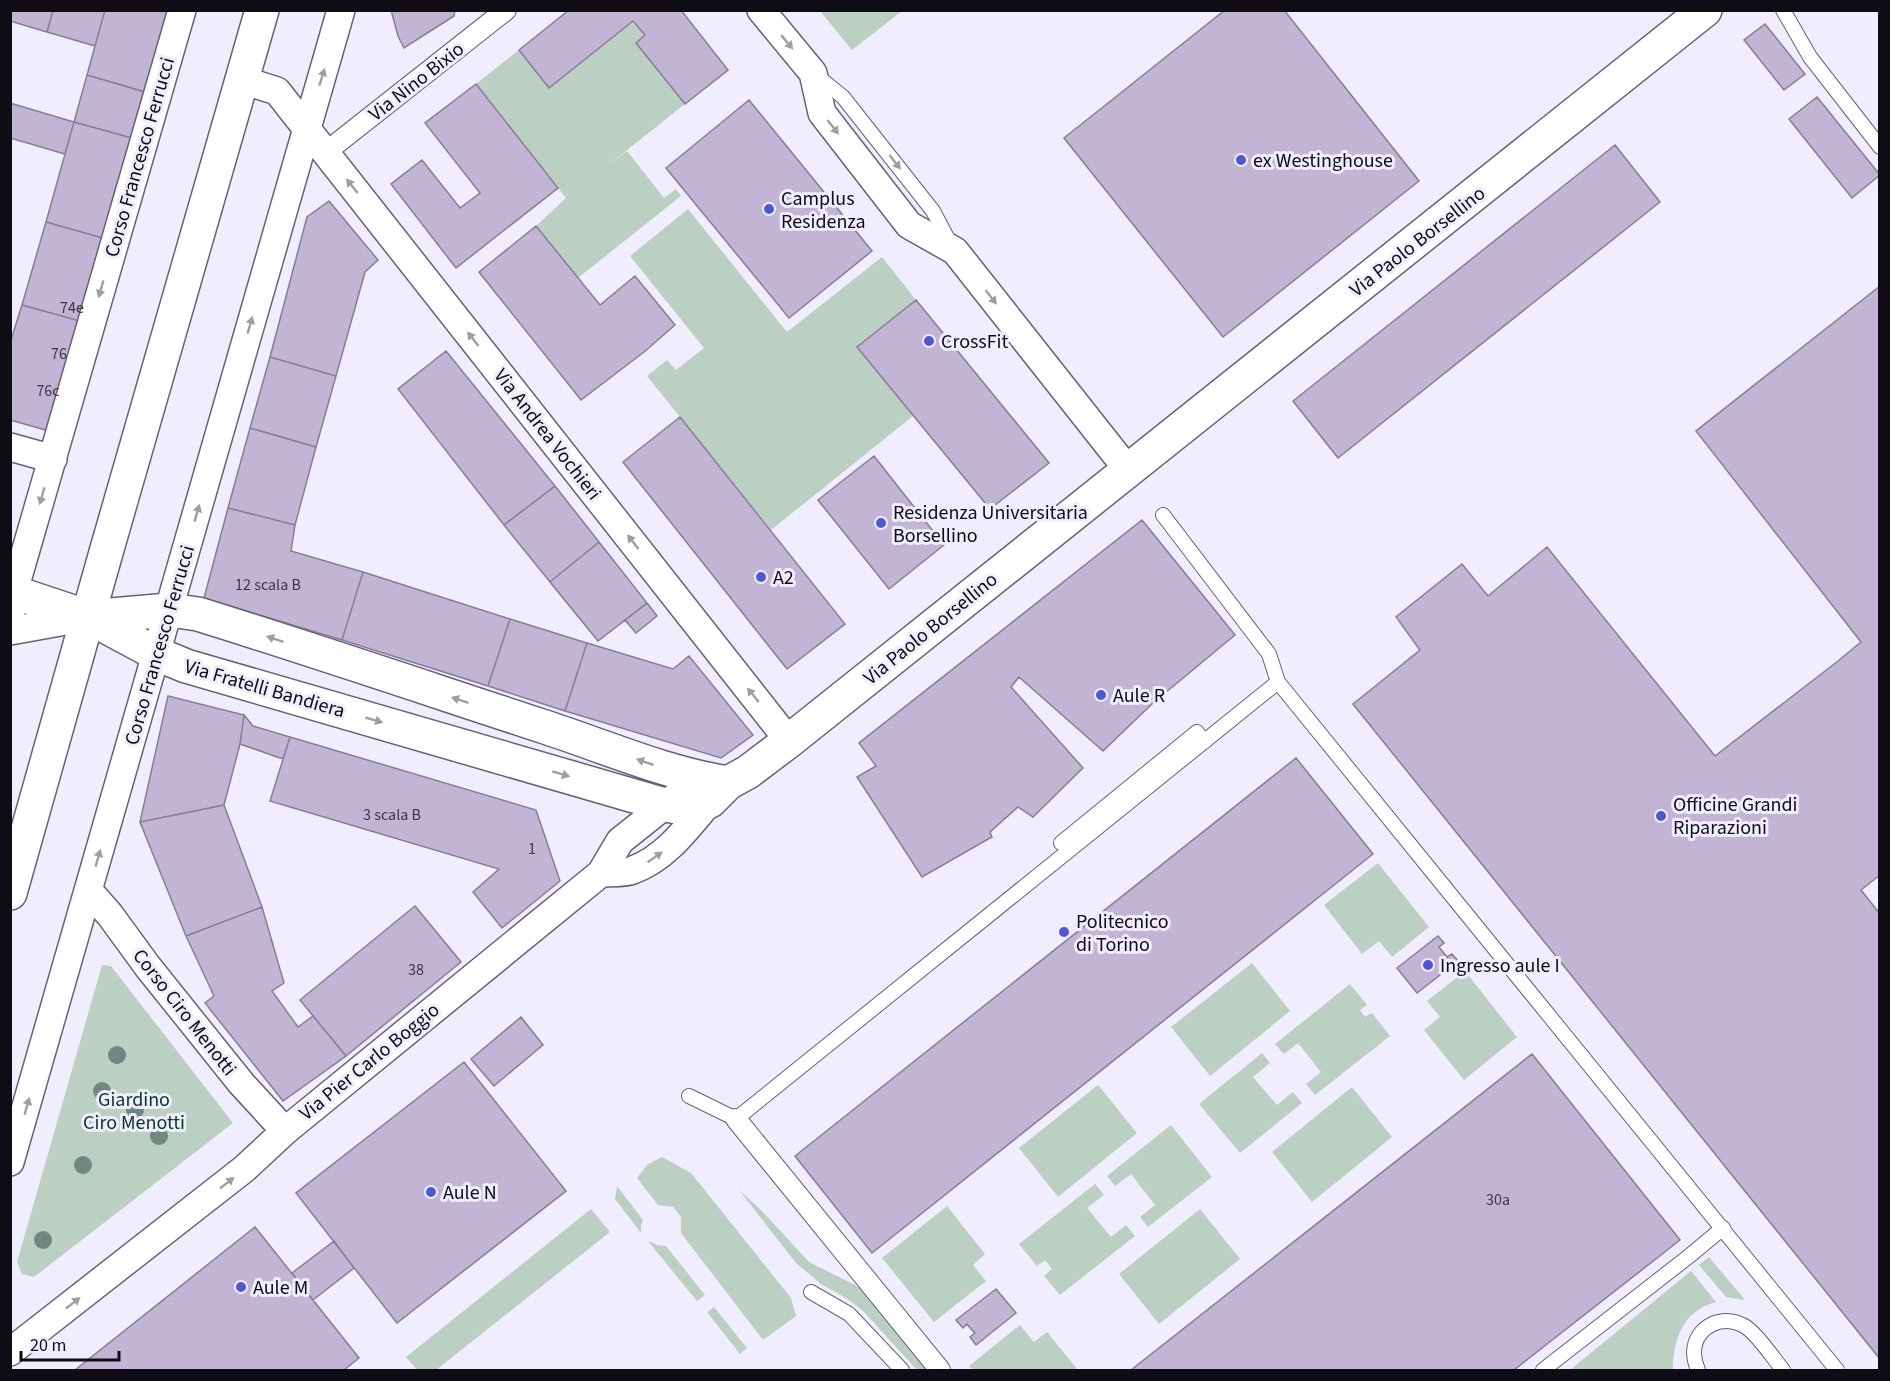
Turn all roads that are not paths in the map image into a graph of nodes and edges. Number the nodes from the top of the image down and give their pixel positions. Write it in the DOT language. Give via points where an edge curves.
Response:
graph roads {
  1 [pos="182,10"];
  2 [pos="262,10"];
  3 [pos="342,10"];
  4 [pos="506,10"];
  5 [pos="761,10"];
  6 [pos="1705,10"];
  7 [pos="1783,10"];
  8 [pos="242,80"];
  9 [pos="306,128"];
  10 [pos="1880,147"];
  11 [pos="326,152"];
  12 [pos="10,447"];
  13 [pos="53,459"];
  14 [pos="1128,470"];
  15 [pos="1163,516"];
  16 [pos="12,600"];
  17 [pos="169,610"];
  18 [pos="88,617"];
  19 [pos="10,631"];
  20 [pos="157,654"];
  21 [pos="1278,682"];
  22 [pos="789,741"];
  23 [pos="1204,742"];
  24 [pos="713,788"];
  25 [pos="665,805"];
  26 [pos="1061,843"];
  27 [pos="600,873"];
  28 [pos="89,891"];
  29 [pos="10,893"];
  30 [pos="688,1096"];
  31 [pos="736,1119"];
  32 [pos="285,1131"];
  33 [pos="10,1162"];
  34 [pos="1723,1228"];
  35 [pos="811,1292"];
  36 [pos="10,1352"];
  37 [pos="902,1371"];
  38 [pos="940,1371"];
  39 [pos="1543,1371"];
  40 [pos="1698,1371"];
  41 [pos="1783,1371"];
  42 [pos="1837,1371"];
  1 -- 13 [label="street, Corso Francesco Ferrucci, one-way"];
  2 -- 8 [label="street"];
  9 -- 3 [label="street, Corso Francesco Ferrucci, one-way"];
  4 -- 11 [label="street, Via Nino Bixio"];
  5 -- 14 [label="street, one-way" via="813,73 822,113 909,225 955,251"];
  6 -- 14 [label="street, Via Paolo Borsellino"];
  7 -- 10 [label="lane" via="1810,57"];
  8 -- 9 [label="street" via="277,91"];
  8 -- 18 [label="street"];
  9 -- 11 [label="street, Via Andrea Vochieri"];
  17 -- 9 [label="street, Corso Francesco Ferrucci, one-way"];
  22 -- 11 [label="street, Via Andrea Vochieri, one-way"];
  12 -- 13 [label="street"];
  13 -- 16 [label="street, Corso Francesco Ferrucci, one-way"];
  14 -- 22 [label="street, Via Paolo Borsellino"];
  15 -- 21 [label="lane" via="1269,654"];
  16 -- 18 [label="street"];
  17 -- 18 [label="street"];
  17 -- 20 [label="street, Corso Francesco Ferrucci"];
  24 -- 17 [label="street, one-way" via="670,770 225,622"];
  18 -- 19 [label="street"];
  18 -- 20 [label="street, Via Fratelli Bandiera"];
  18 -- 29 [label="street"];
  20 -- 25 [label="street, Via Fratelli Bandiera, one-way" via="186,666"];
  28 -- 20 [label="street, Corso Francesco Ferrucci, one-way"];
  21 -- 23 [label="lane"];
  21 -- 34 [label="lane"];
  22 -- 24 [label="street, Via Paolo Borsellino" via="748,772"];
  23 -- 26 [label="lane" via="1197,732"];
  23 -- 31 [label="lane"];
  24 -- 25 [label="street, Via Fratelli Bandiera" via="695,808"];
  27 -- 24 [label="street, one-way" via="632,871 653,860 676,842"];
  25 -- 27 [label="street, Via Pier Carlo Boggio" via="620,841"];
  27 -- 32 [label="street, Via Pier Carlo Boggio"];
  28 -- 32 [label="street, Corso Ciro Menotti" via="241,1083"];
  33 -- 28 [label="street, Corso Francesco Ferrucci, one-way"];
  30 -- 31 [label="lane"];
  31 -- 38 [label="street"];
  36 -- 32 [label="street, Via Pier Carlo Boggio, one-way" via="244,1169"];
  34 -- 39 [label="lane"];
  34 -- 42 [label="lane"];
  35 -- 37 [label="lane" via="849,1314"];
  40 -- 41 [label="lane" via="1696,1342 1703,1329 1724,1321 1747,1328"];
}
